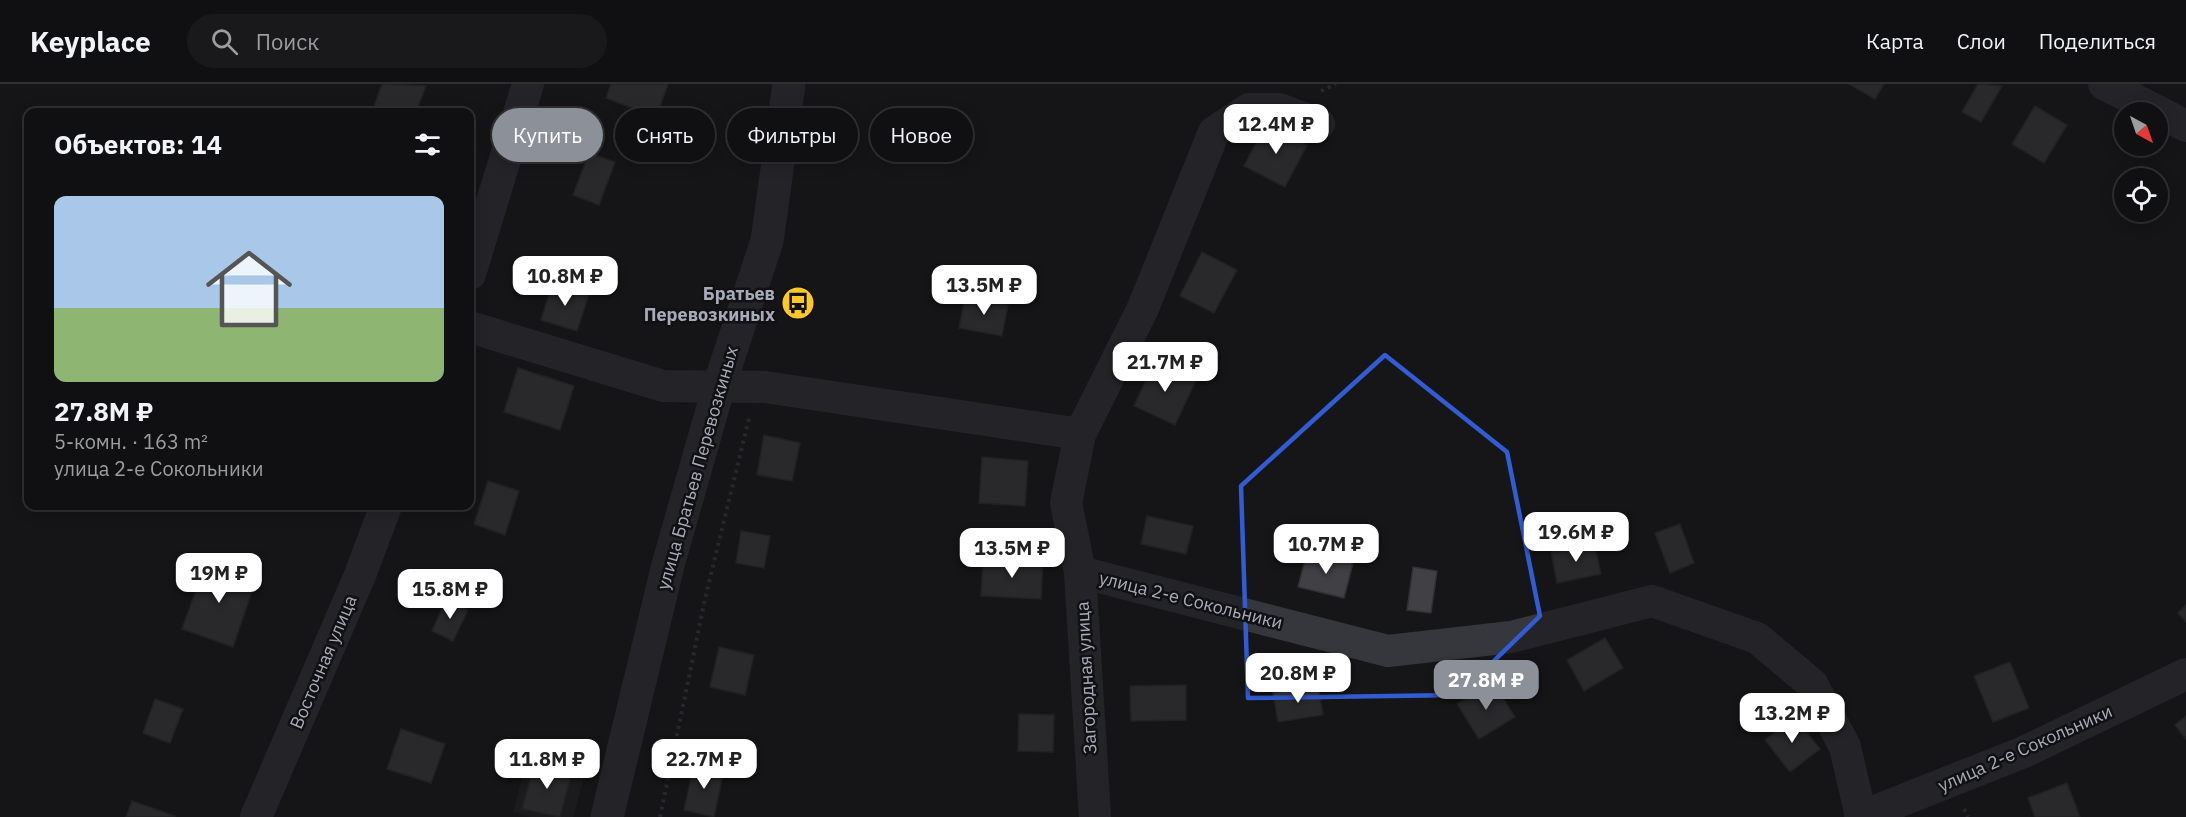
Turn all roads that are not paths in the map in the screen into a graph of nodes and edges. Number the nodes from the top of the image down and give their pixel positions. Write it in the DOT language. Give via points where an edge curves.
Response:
graph roads {
  1 [pos="528,84"];
  2 [pos="789,84"];
  3 [pos="2104,84"];
  4 [pos="1319,124"];
  5 [pos="2186,126"];
  6 [pos="474,261"];
  7 [pos="474,328"];
  8 [pos="719,386"];
  9 [pos="1080,434"];
  10 [pos="384,510"];
  11 [pos="1080,572"];
  12 [pos="2186,674"];
  13 [pos="256,817"];
  14 [pos="607,817"];
  15 [pos="1095,817"];
  16 [pos="1860,817"];
  1 -- 6 [label="street"];
  2 -- 8 [label="street, улица Братьев Перевозкиных" via="767,241"];
  3 -- 5 [label="street"];
  4 -- 9 [label="street, Загородная улица" via="1279,109 1248,109 1214,132 1143,308"];
  7 -- 8 [label="street" via="663,386"];
  8 -- 9 [label="street" via="756,387"];
  8 -- 14 [label="street, улица Братьев Перевозкиных" via="668,565"];
  9 -- 11 [label="street, Загородная улица" via="1066,503"];
  10 -- 13 [label="street, Восточная улица" via="356,586"];
  11 -- 15 [label="street, Загородная улица"];
  11 -- 16 [label="street, улица 2-е Сокольники" via="1388,651 1511,637 1652,601 1757,638 1812,684 1845,747"];
  12 -- 16 [label="street, улица 2-е Сокольники" via="2024,752"];
}
